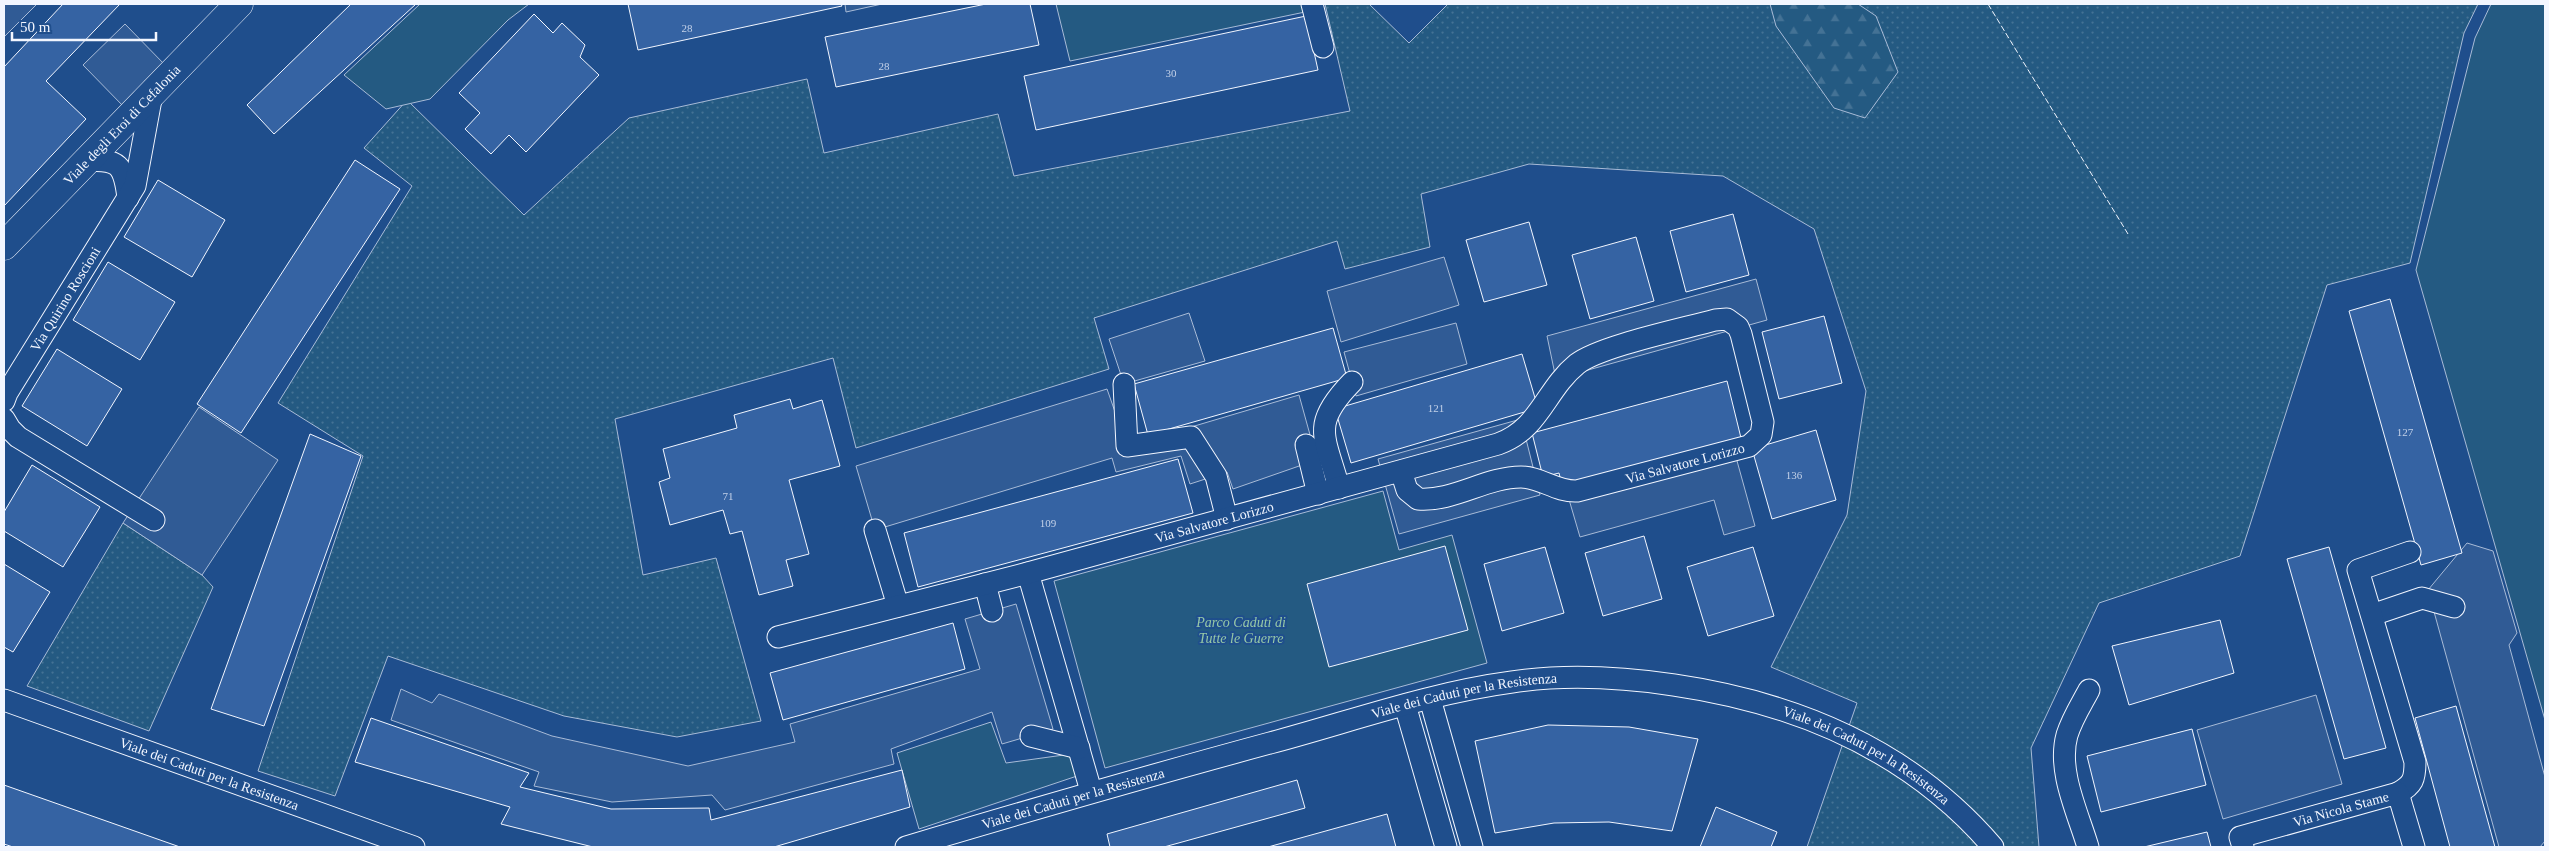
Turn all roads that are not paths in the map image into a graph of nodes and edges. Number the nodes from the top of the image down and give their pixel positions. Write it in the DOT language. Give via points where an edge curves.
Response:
graph roads {
  1 [pos="239,4"];
  2 [pos="1312,4"];
  3 [pos="1323,48"];
  4 [pos="152,94"];
  5 [pos="84,161"];
  6 [pos="128,198"];
  7 [pos="7,245"];
  8 [pos="1352,382"];
  9 [pos="1124,384"];
  10 [pos="4,401"];
  11 [pos="4,419"];
  12 [pos="1306,446"];
  13 [pos="1401,471"];
  14 [pos="1340,488"];
  15 [pos="1318,494"];
  16 [pos="1227,519"];
  17 [pos="154,520"];
  18 [pos="875,530"];
  19 [pos="2410,552"];
  20 [pos="1028,573"];
  21 [pos="985,584"];
  22 [pos="898,606"];
  23 [pos="2454,607"];
  24 [pos="992,611"];
  25 [pos="2372,615"];
  26 [pos="778,637"];
  27 [pos="2089,690"];
  28 [pos="1430,699"];
  29 [pos="4,700"];
  30 [pos="1405,705"];
  31 [pos="1031,736"];
  32 [pos="1079,748"];
  33 [pos="1091,791"];
  34 [pos="2398,793"];
  35 [pos="414,847"];
  36 [pos="906,847"];
  37 [pos="1446,847"];
  38 [pos="1472,847"];
  39 [pos="1992,847"];
  40 [pos="2088,847"];
  41 [pos="2243,847"];
  42 [pos="2414,847"];
  1 -- 4 [label="main road, Viale degli Eroi di Cefalonia"];
  2 -- 3 [label="street"];
  4 -- 5 [label="main road, Viale degli Eroi di Cefalonia"];
  4 -- 6 [label="street, Via Quirino Roscioni" via="138,172"];
  5 -- 6 [label="street" via="106,159 118,166 126,177"];
  5 -- 7 [label="main road, Viale degli Eroi di Cefalonia"];
  6 -- 10 [label="street, Via Quirino Roscioni"];
  8 -- 14 [label="street" via="1333,402 1325,421 1324,432"];
  9 -- 16 [label="street" via="1127,446 1191,437 1216,476"];
  11 -- 17 [label="street" via="18,437"];
  12 -- 15 [label="street"];
  13 -- 13 [label="street, Via Salvatore Lorizzo" via="1498,444 1520,434 1563,378 1590,357 1719,319 1727,319 1738,327 1763,422 1761,435 1749,446 1577,490 1562,490 1520,477 1435,498 1418,499 1407,490"];
  13 -- 14 [label="street, Via Salvatore Lorizzo"];
  14 -- 15 [label="street, Via Salvatore Lorizzo"];
  15 -- 16 [label="street, Via Salvatore Lorizzo"];
  16 -- 20 [label="street, Via Salvatore Lorizzo"];
  18 -- 22 [label="street"];
  19 -- 25 [label="street" via="2359,568"];
  20 -- 21 [label="street, Via Salvatore Lorizzo"];
  20 -- 32 [label="street"];
  21 -- 22 [label="street, Via Salvatore Lorizzo"];
  21 -- 24 [label="street"];
  22 -- 26 [label="street, Via Salvatore Lorizzo"];
  23 -- 25 [label="street" via="2422,598"];
  25 -- 34 [label="street" via="2415,762 2415,775 2409,787"];
  27 -- 40 [label="street" via="2069,730 2064,759"];
  28 -- 30 [label="street, Viale dei Caduti per la Resistenza"];
  28 -- 38 [label="street"];
  28 -- 39 [label="street, Viale dei Caduti per la Resistenza" via="1516,681 1571,677 1627,679 1750,698 1801,715 1868,746 1914,776 1964,817"];
  29 -- 35 [label="street, Viale dei Caduti per la Resistenza"];
  30 -- 33 [label="street, Viale dei Caduti per la Resistenza"];
  30 -- 37 [label="street"];
  31 -- 32 [label="street"];
  32 -- 33 [label="street"];
  33 -- 36 [label="street, Viale dei Caduti per la Resistenza"];
  34 -- 41 [label="street, Via Nicola Stame" via="2240,837"];
  34 -- 42 [label="street, Via Nicola Stame"];
}
